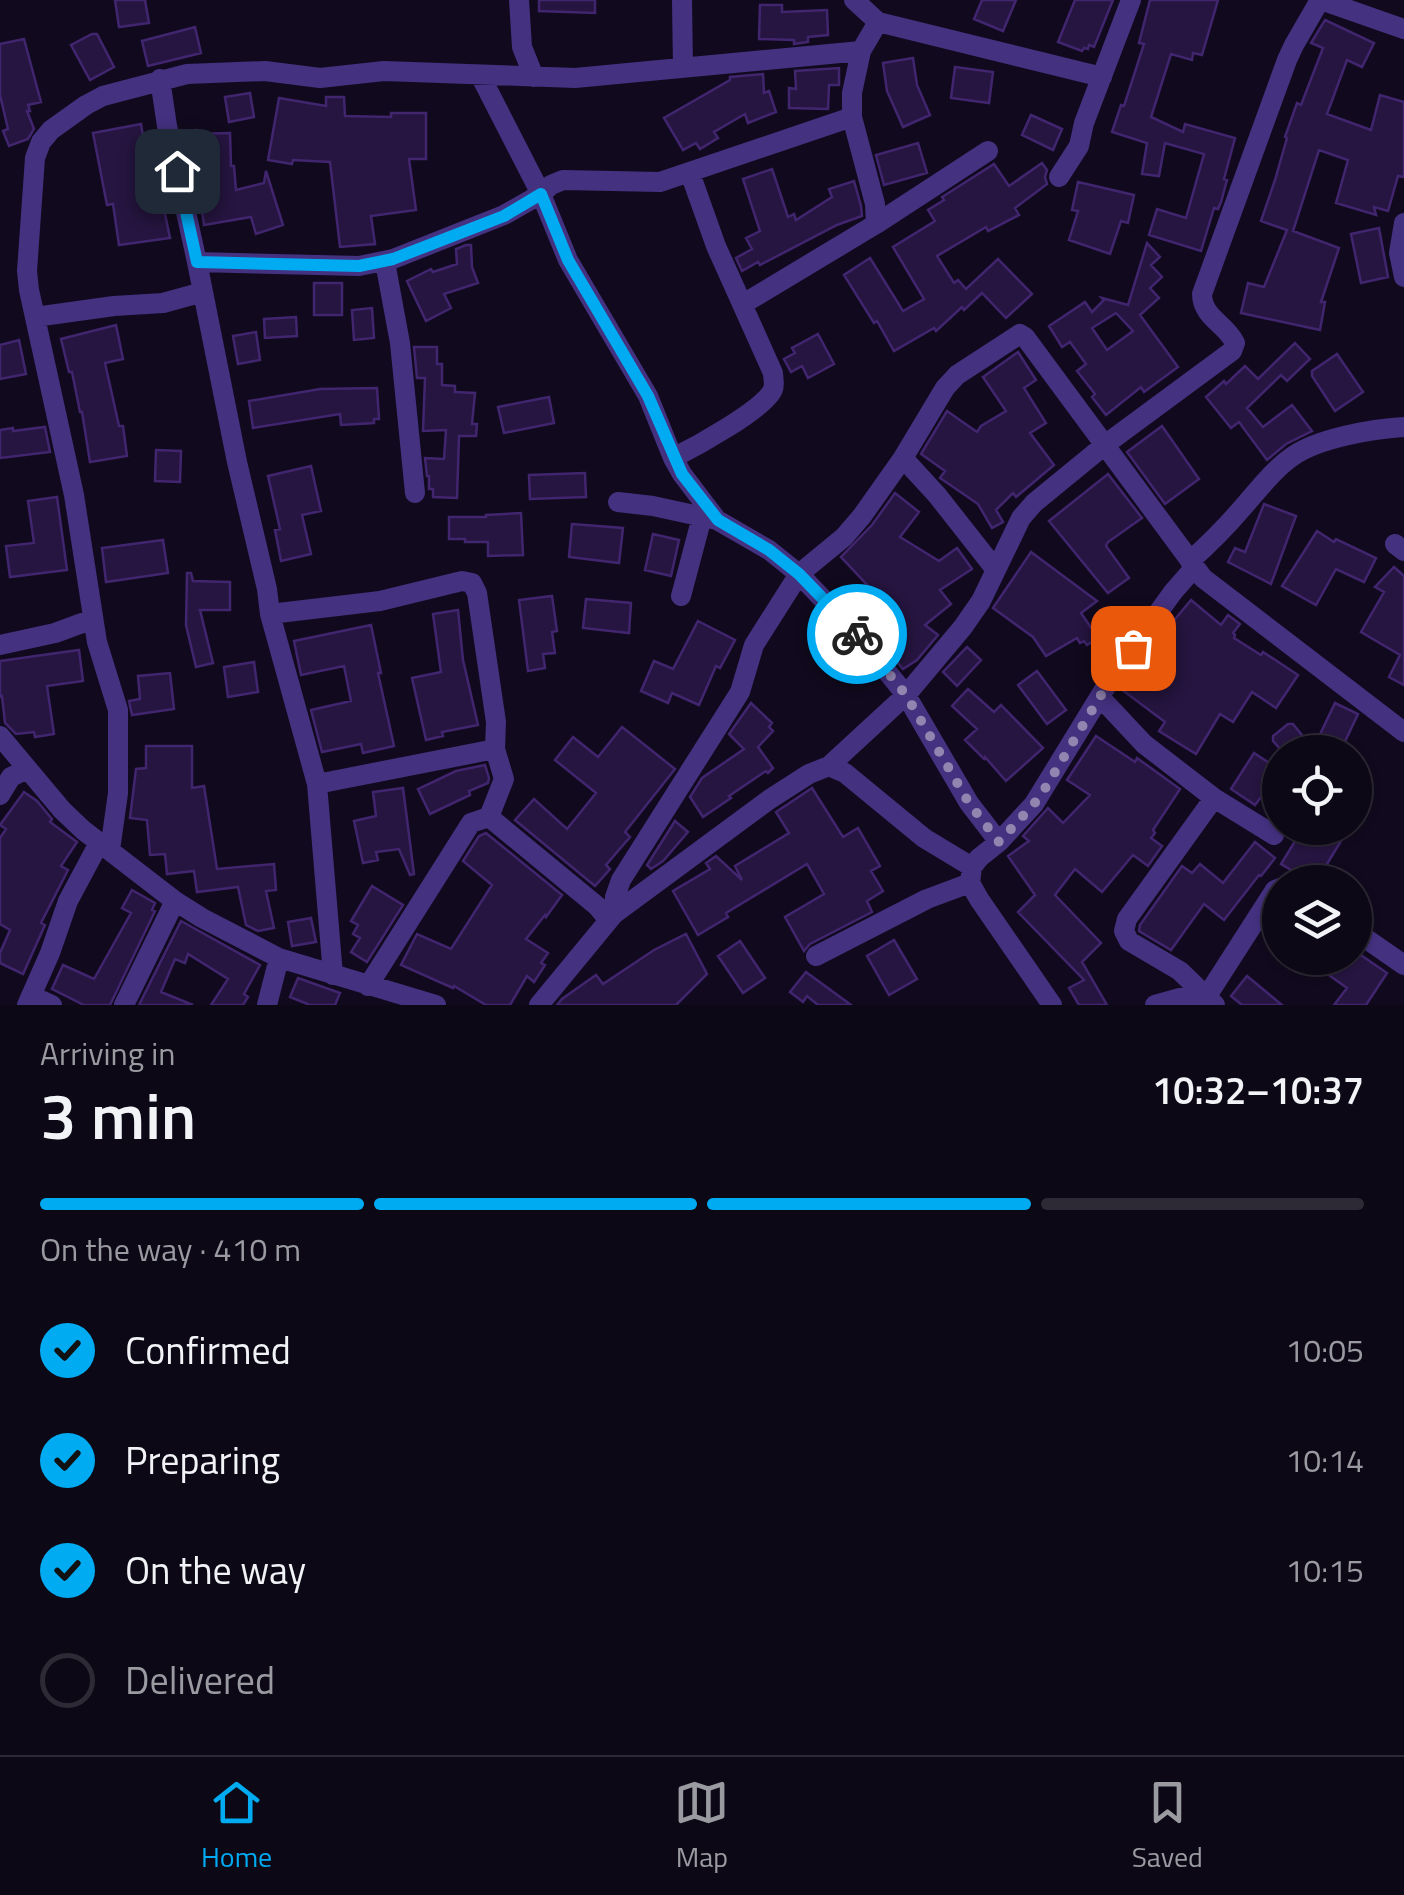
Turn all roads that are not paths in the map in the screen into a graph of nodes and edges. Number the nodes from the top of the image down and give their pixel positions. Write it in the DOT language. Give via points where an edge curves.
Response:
graph roads {
  1 [pos="519,0"];
  2 [pos="682,0"];
  3 [pos="854,0"];
  4 [pos="1130,0"];
  5 [pos="1320,0"];
  6 [pos="878,22"];
  7 [pos="1404,29"];
  8 [pos="861,51"];
  9 [pos="683,68"];
  10 [pos="480,75"];
  11 [pos="534,77"];
  12 [pos="1102,77"];
  13 [pos="160,79"];
  14 [pos="852,117"];
  15 [pos="988,151"];
  16 [pos="690,173"];
  17 [pos="1060,177"];
  18 [pos="541,194"];
  19 [pos="1404,223"];
  20 [pos="876,224"];
  21 [pos="197,262"];
  22 [pos="385,262"];
  23 [pos="1404,277"];
  24 [pos="203,292"];
  25 [pos="743,304"];
  26 [pos="35,317"];
  27 [pos="1404,427"];
  28 [pos="1106,444"];
  29 [pos="673,458"];
  30 [pos="903,458"];
  31 [pos="415,493"];
  32 [pos="618,502"];
  33 [pos="710,518"];
  34 [pos="1192,565"];
  35 [pos="996,570"];
  36 [pos="799,574"];
  37 [pos="681,596"];
  38 [pos="270,614"];
  39 [pos="93,619"];
  40 [pos="0,645"];
  41 [pos="906,695"];
  42 [pos="1100,698"];
  43 [pos="1404,732"];
  44 [pos="0,736"];
  45 [pos="495,749"];
  46 [pos="829,766"];
  47 [pos="26,770"];
  48 [pos="316,784"];
  49 [pos="0,795"];
  50 [pos="1214,798"];
  51 [pos="489,818"];
  52 [pos="1262,828"];
  53 [pos="999,842"];
  54 [pos="104,846"];
  55 [pos="971,875"];
  56 [pos="175,901"];
  57 [pos="1262,913"];
  58 [pos="611,916"];
  59 [pos="1372,943"];
  60 [pos="816,956"];
  61 [pos="279,958"];
  62 [pos="1404,966"];
  63 [pos="333,975"];
  64 [pos="376,993"];
  65 [pos="1211,1001"];
  66 [pos="37,1002"];
  67 [pos="124,1005"];
  68 [pos="267,1005"];
  69 [pos="436,1005"];
  70 [pos="539,1005"];
  71 [pos="1052,1005"];
  72 [pos="1155,1005"];
  1 -- 11 [label="street" via="522,47"];
  2 -- 9 [label="street"];
  3 -- 6 [label="street"];
  4 -- 12 [label="street"];
  5 -- 7 [label="street"];
  5 -- 28 [label="street" via="1294,44 1202,294 1206,312 1232,336 1232,350"];
  6 -- 8 [label="street"];
  6 -- 12 [label="street"];
  8 -- 9 [label="street"];
  8 -- 14 [label="street"];
  9 -- 11 [label="street"];
  10 -- 11 [label="street"];
  10 -- 13 [label="street" via="384,71 320,78 244,70"];
  10 -- 18 [label="street"];
  12 -- 17 [label="street" via="1080,146"];
  13 -- 21 [label="street"];
  13 -- 26 [label="street" via="104,96 41,142 27,271"];
  14 -- 16 [label="street"];
  14 -- 20 [label="street"];
  15 -- 20 [label="street"];
  16 -- 18 [label="street" via="660,182 562,180"];
  16 -- 25 [label="street"];
  18 -- 22 [label="street" via="504,216"];
  18 -- 29 [label="street" via="568,260 648,396"];
  19 -- 23 [label="street"];
  20 -- 25 [label="street"];
  21 -- 22 [label="street"];
  21 -- 24 [label="street"];
  22 -- 31 [label="street"];
  24 -- 26 [label="street"];
  24 -- 38 [label="street"];
  25 -- 29 [label="street" via="774,373 773,389 765,401"];
  26 -- 39 [label="street"];
  27 -- 34 [label="street" via="1296,454"];
  28 -- 30 [label="street" via="1020,334 944,388"];
  28 -- 34 [label="street"];
  28 -- 35 [label="street" via="1034,503"];
  29 -- 33 [label="street"];
  30 -- 35 [label="street"];
  30 -- 36 [label="street" via="862,516"];
  32 -- 33 [label="street"];
  33 -- 36 [label="street"];
  33 -- 37 [label="street"];
  34 -- 42 [label="street"];
  34 -- 43 [label="street"];
  35 -- 41 [label="street" via="963,627"];
  36 -- 41 [label="street"];
  36 -- 58 [label="street" via="754,645 740,692 621,880"];
  38 -- 45 [label="street" via="472,583"];
  38 -- 48 [label="street"];
  39 -- 40 [label="street"];
  39 -- 54 [label="street" via="120,724 118,793"];
  41 -- 46 [label="street"];
  41 -- 53 [label="street"];
  42 -- 50 [label="street" via="1144,744"];
  42 -- 53 [label="street" via="1046,787"];
  44 -- 47 [label="street"];
  45 -- 48 [label="street"];
  45 -- 51 [label="street" via="504,779"];
  46 -- 55 [label="street"];
  46 -- 58 [label="street" via="770,799"];
  47 -- 49 [label="street" via="11,776"];
  47 -- 54 [label="street"];
  48 -- 63 [label="street"];
  50 -- 52 [label="street"];
  50 -- 65 [label="street" via="1124,932"];
  51 -- 58 [label="street"];
  51 -- 64 [label="street" via="471,822"];
  53 -- 55 [label="street"];
  54 -- 56 [label="street"];
  54 -- 66 [label="street" via="68,901"];
  55 -- 60 [label="street"];
  55 -- 71 [label="street" via="979,899"];
  56 -- 61 [label="street"];
  56 -- 67 [label="street"];
  57 -- 65 [label="street"];
  58 -- 70 [label="street"];
  59 -- 62 [label="street"];
  61 -- 63 [label="street"];
  61 -- 68 [label="street"];
  63 -- 64 [label="street"];
  64 -- 69 [label="street"];
  65 -- 72 [label="street" via="1180,998"];
}
